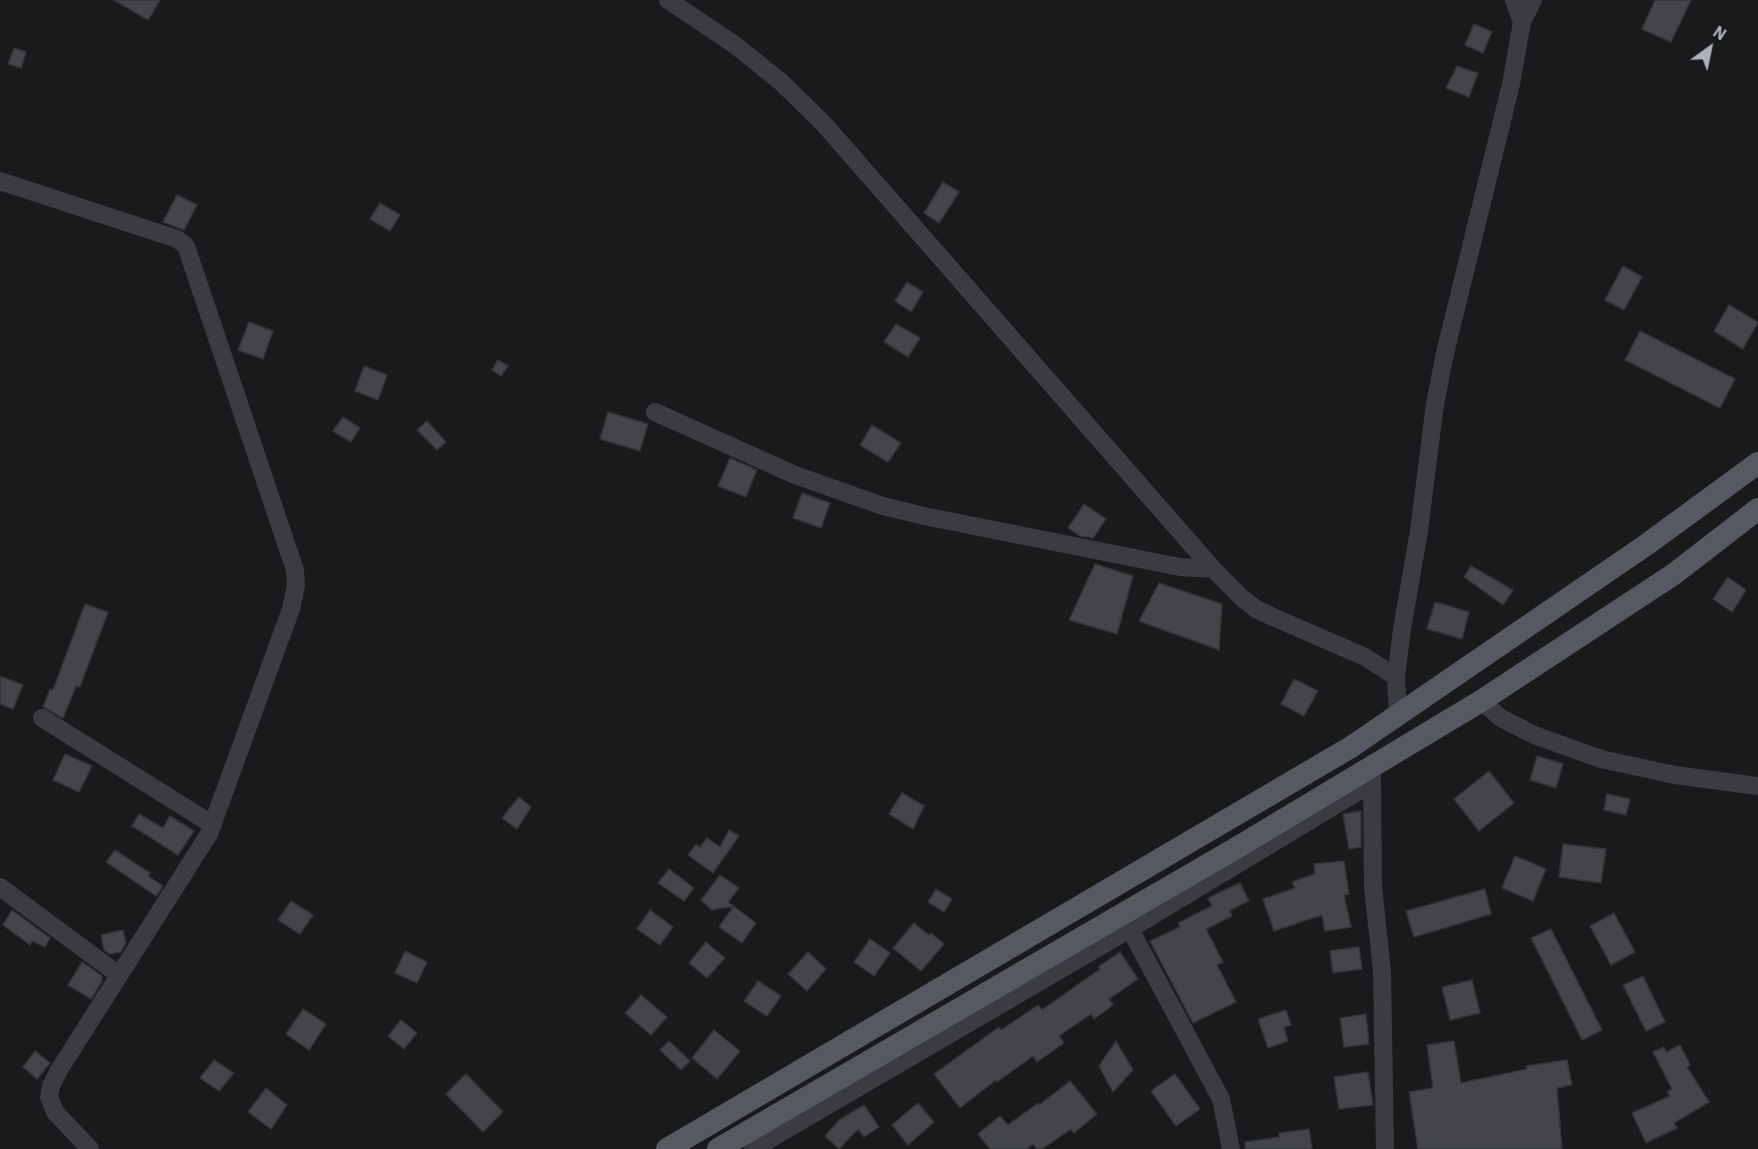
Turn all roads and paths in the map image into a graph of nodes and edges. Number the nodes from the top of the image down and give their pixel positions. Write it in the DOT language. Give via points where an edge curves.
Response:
graph roads {
  1 [pos="1514,0"];
  2 [pos="1533,0"];
  3 [pos="678,3"];
  4 [pos="1521,22"];
  5 [pos="0,181"];
  6 [pos="655,412"];
  7 [pos="1758,463"];
  8 [pos="1758,509"];
  9 [pos="1213,568"];
  10 [pos="1396,677"];
  11 [pos="1481,701"];
  12 [pos="1398,716"];
  13 [pos="42,718"];
  14 [pos="1372,775"];
  15 [pos="1758,786"];
  16 [pos="213,825"];
  17 [pos="0,887"];
  18 [pos="1130,929"];
  19 [pos="119,975"];
  20 [pos="90,1149"];
  21 [pos="667,1149"];
  22 [pos="718,1149"];
  23 [pos="753,1149"];
  24 [pos="1231,1149"];
  25 [pos="1385,1149"];
  1 -- 4 [label="street"];
  2 -- 4 [label="street"];
  3 -- 9 [label="street" via="781,82 823,123"];
  4 -- 10 [label="street" via="1511,84 1435,404"];
  5 -- 16 [label="street" via="177,239 186,246 295,570 291,609"];
  6 -- 9 [label="street" via="795,475 883,506 1180,567"];
  7 -- 12 [label="main road"];
  8 -- 11 [label="main road" via="1674,574"];
  9 -- 10 [label="street" via="1256,609 1365,657"];
  10 -- 12 [label="street"];
  11 -- 14 [label="main road"];
  11 -- 15 [label="street" via="1501,718 1534,735 1601,759 1675,775"];
  12 -- 21 [label="main road"];
  13 -- 16 [label="street"];
  14 -- 18 [label="street"];
  14 -- 22 [label="main road" via="1228,853"];
  14 -- 25 [label="street" via="1373,887 1382,971"];
  16 -- 19 [label="street"];
  17 -- 19 [label="street"];
  18 -- 23 [label="street"];
  18 -- 24 [label="street" via="1221,1099"];
  19 -- 20 [label="street" via="59,1070 48,1097 55,1112"];
}
